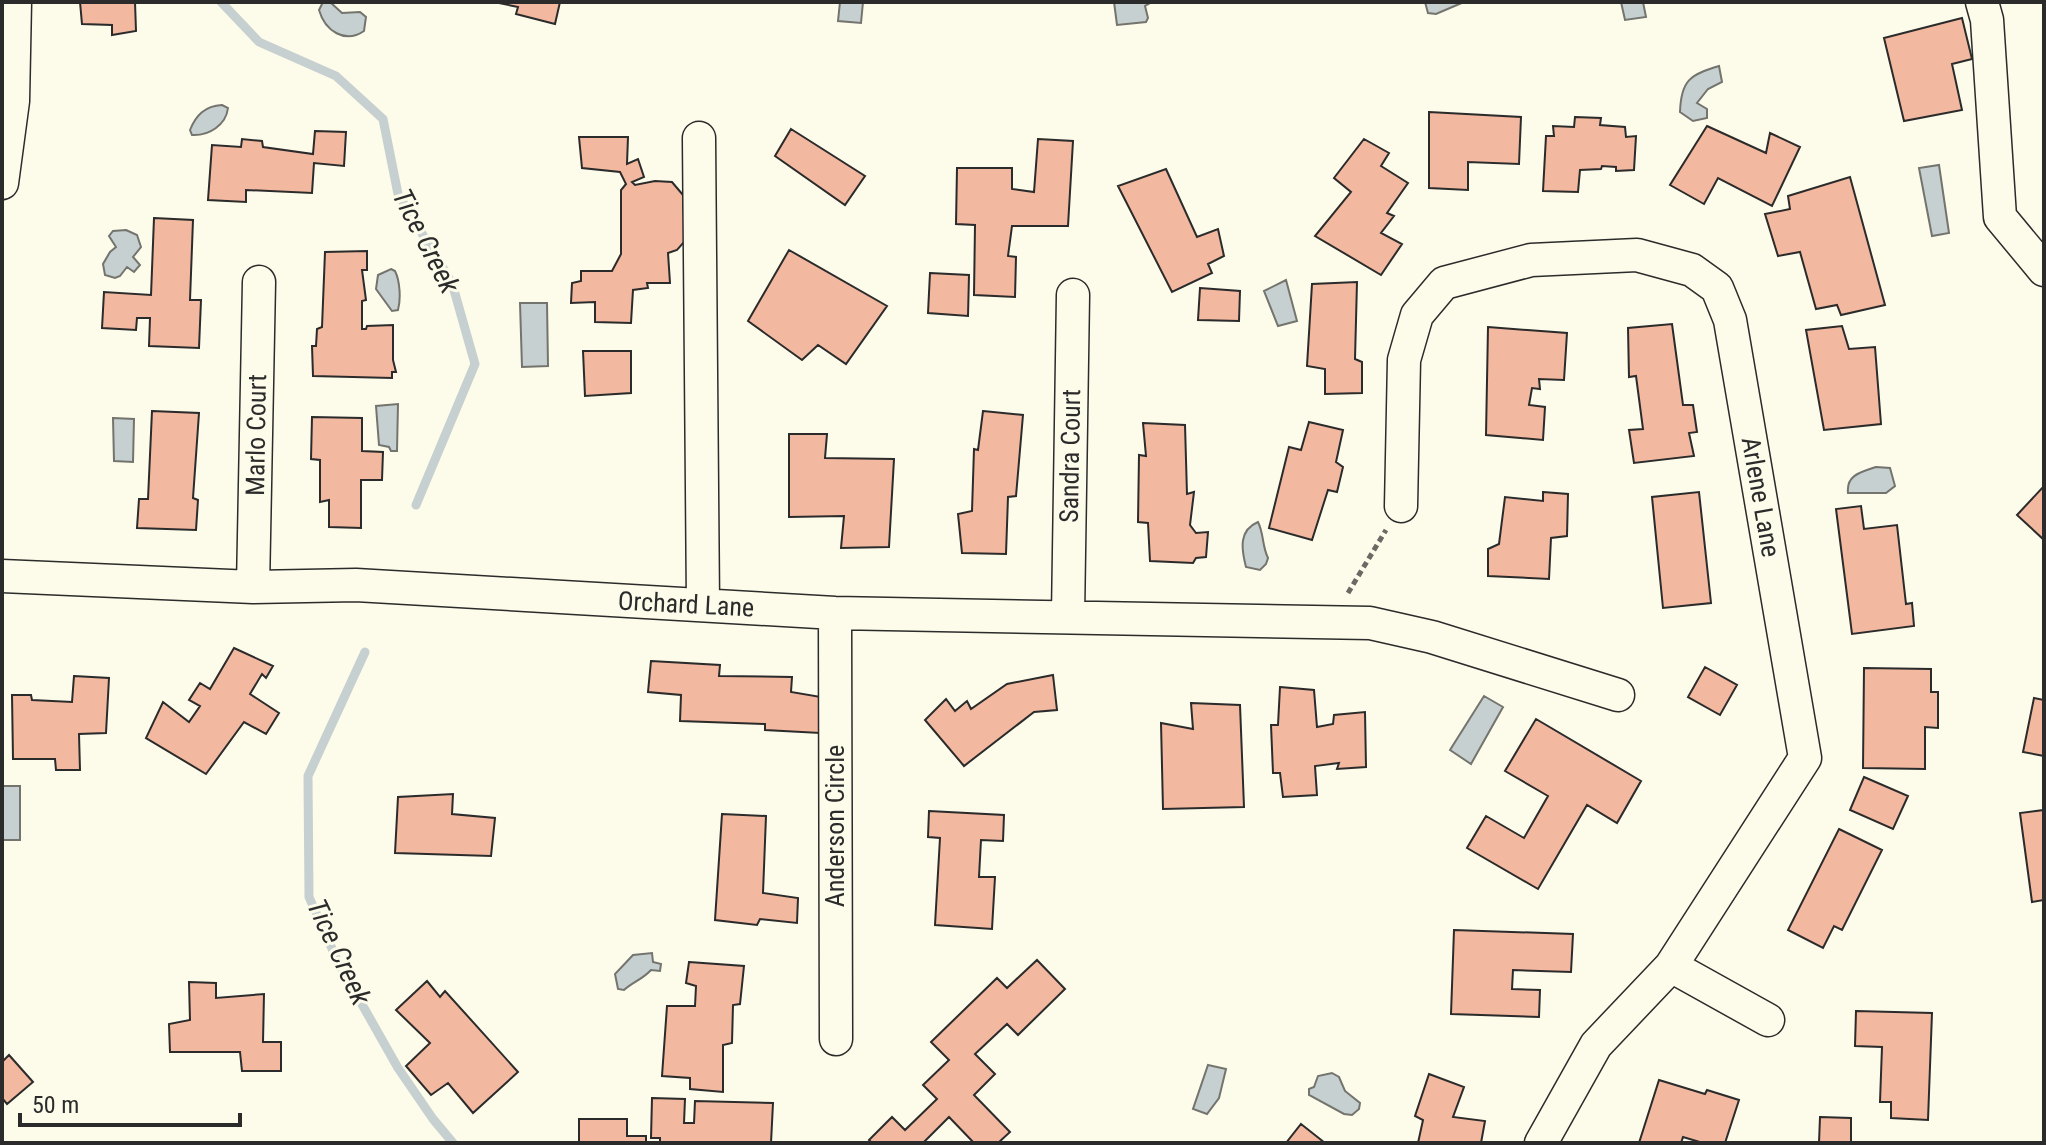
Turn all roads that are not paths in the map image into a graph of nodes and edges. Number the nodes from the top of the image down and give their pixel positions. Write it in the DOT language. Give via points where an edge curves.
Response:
graph roads {
  1 [pos="15,2"];
  2 [pos="1982,2"];
  3 [pos="699,138"];
  4 [pos="2,183"];
  5 [pos="2044,270"];
  6 [pos="259,282"];
  7 [pos="1073,295"];
  8 [pos="1401,506"];
  9 [pos="2,576"];
  10 [pos="253,587"];
  11 [pos="703,605"];
  12 [pos="835,613"];
  13 [pos="1068,616"];
  14 [pos="1618,695"];
  15 [pos="1671,966"];
  16 [pos="1768,1020"];
  17 [pos="836,1039"];
  18 [pos="1541,1143"];
  1 -- 4 [label="street" via="13,101"];
  2 -- 5 [label="street" via="2000,217"];
  3 -- 11 [label="street"];
  6 -- 10 [label="street, Marlo Court"];
  7 -- 13 [label="street, Sandra Court"];
  8 -- 15 [label="street, Arlene Lane" via="1404,360 1417,315 1444,283 1531,260 1637,255 1692,270 1717,288 1730,320 1805,758"];
  9 -- 10 [label="street, Orchard Lane"];
  10 -- 11 [label="street, Orchard Lane" via="356,585"];
  11 -- 12 [label="street, Orchard Lane"];
  12 -- 13 [label="street, Orchard Lane"];
  12 -- 17 [label="street, Anderson Circle"];
  13 -- 14 [label="street, Orchard Lane" via="1370,623"];
  15 -- 16 [label="street"];
  15 -- 18 [label="street, Arlene Lane" via="1596,1045"];
}
